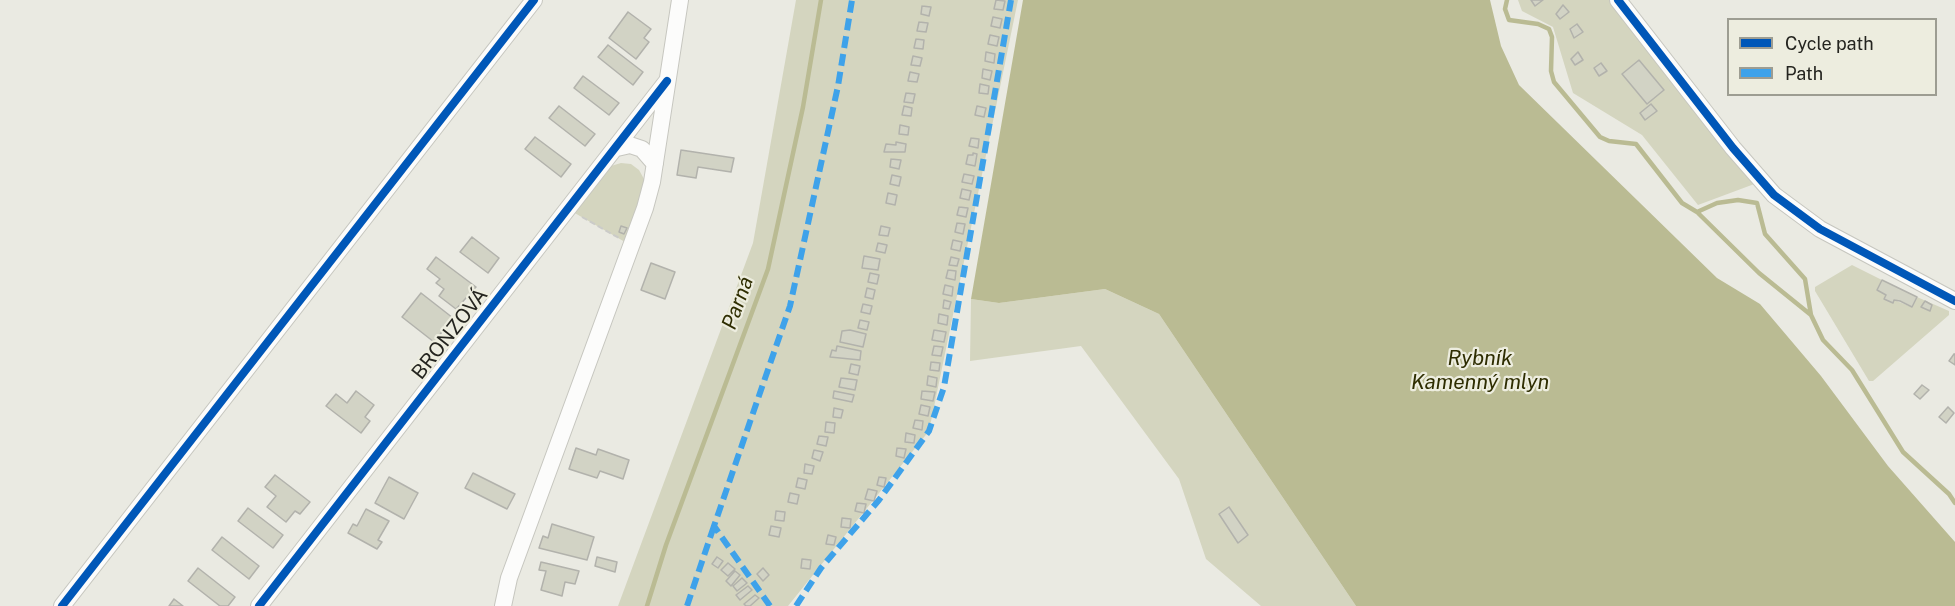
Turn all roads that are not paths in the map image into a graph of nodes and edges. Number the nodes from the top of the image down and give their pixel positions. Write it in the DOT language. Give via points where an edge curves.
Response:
graph roads {
  1 [pos="534,0"];
  2 [pos="1618,0"];
  3 [pos="676,3"];
  4 [pos="667,81"];
  5 [pos="617,148"];
  6 [pos="655,164"];
  7 [pos="1955,301"];
  8 [pos="62,606"];
  9 [pos="259,606"];
  10 [pos="503,606"];
  1 -- 8 [label="street"];
  2 -- 7 [label="street" via="1774,195 1821,229"];
  3 -- 4 [label="street, BRONZOVÁ"];
  4 -- 5 [label="street, BRONZOVÁ"];
  4 -- 6 [label="street, BRONZOVÁ"];
  5 -- 6 [label="street" via="636,147 648,153"];
  5 -- 9 [label="street, BRONZOVÁ"];
  6 -- 10 [label="street, BRONZOVÁ" via="645,208 509,578"];
}
